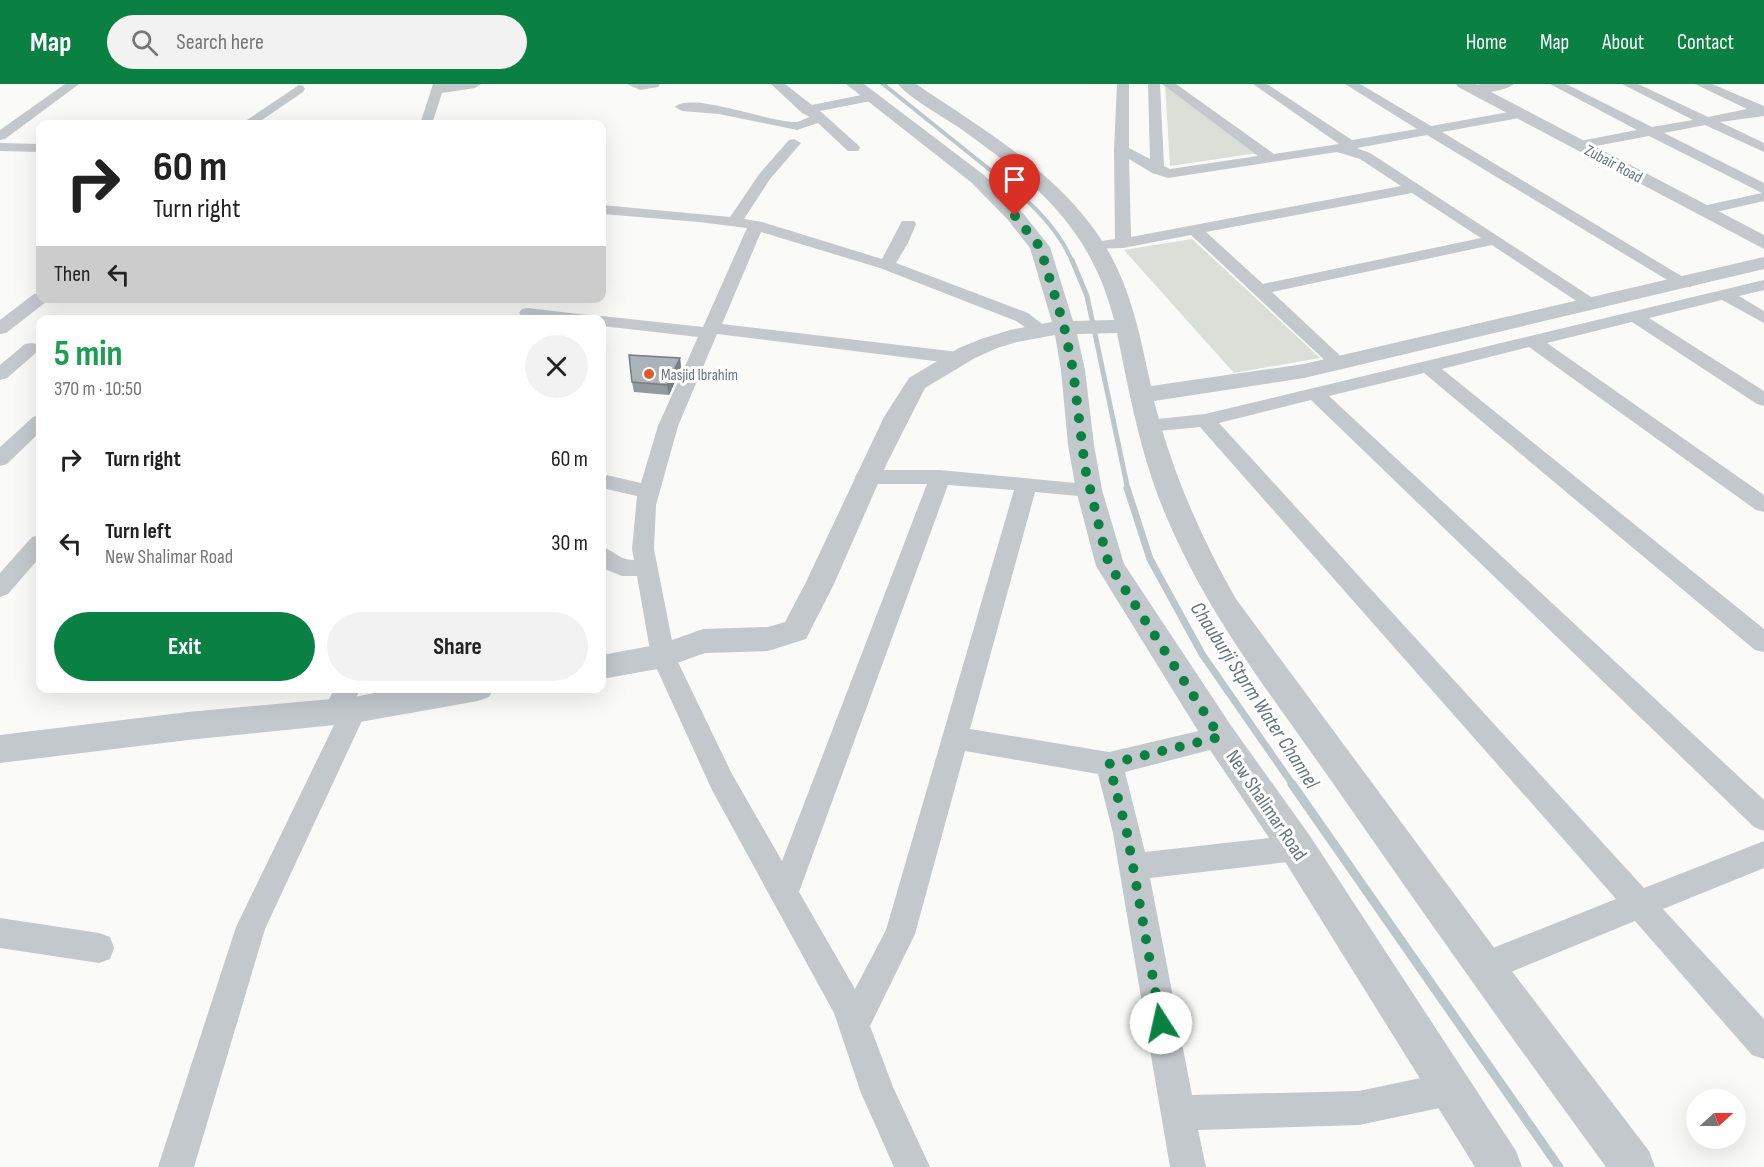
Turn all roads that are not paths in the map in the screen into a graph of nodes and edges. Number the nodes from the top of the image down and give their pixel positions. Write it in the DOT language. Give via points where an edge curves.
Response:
graph roads {
  1 [pos="73,84"];
  2 [pos="475,84"];
  3 [pos="633,84"];
  4 [pos="654,84"];
  5 [pos="777,84"];
  6 [pos="906,84"];
  7 [pos="1123,84"];
  8 [pos="1154,84"];
  9 [pos="1168,84"];
  10 [pos="1259,84"];
  11 [pos="1351,84"];
  12 [pos="1508,84"];
  13 [pos="1556,84"];
  14 [pos="1628,84"];
  15 [pos="1701,84"];
  16 [pos="438,87"];
  17 [pos="1468,87"];
  18 [pos="299,89"];
  19 [pos="863,91"];
  20 [pos="682,107"];
  21 [pos="807,110"];
  22 [pos="1763,111"];
  23 [pos="1520,114"];
  24 [pos="820,118"];
  25 [pos="254,120"];
  26 [pos="427,120"];
  27 [pos="1707,121"];
  28 [pos="1429,131"];
  29 [pos="1650,131"];
  30 [pos="0,136"];
  31 [pos="795,143"];
  32 [pos="1580,145"];
  33 [pos="0,147"];
  34 [pos="1349,147"];
  35 [pos="36,148"];
  36 [pos="853,148"];
  37 [pos="1764,148"];
  38 [pos="1121,150"];
  39 [pos="1272,159"];
  40 [pos="1156,170"];
  41 [pos="1414,188"];
  42 [pos="1764,189"];
  43 [pos="1764,197"];
  44 [pos="606,209"];
  45 [pos="1703,210"];
  46 [pos="745,224"];
  47 [pos="908,224"];
  48 [pos="1196,231"];
  49 [pos="1495,240"];
  50 [pos="1764,243"];
  51 [pos="1109,244"];
  52 [pos="1764,263"];
  53 [pos="886,266"];
  54 [pos="1685,283"];
  55 [pos="1764,285"];
  56 [pos="1260,290"];
  57 [pos="1724,294"];
  58 [pos="36,301"];
  59 [pos="1593,304"];
  60 [pos="528,313"];
  61 [pos="545,315"];
  62 [pos="1634,316"];
  63 [pos="1764,318"];
  64 [pos="606,321"];
  65 [pos="1059,327"];
  66 [pos="1119,327"];
  67 [pos="0,330"];
  68 [pos="710,330"];
  69 [pos="1532,341"];
  70 [pos="31,348"];
  71 [pos="958,358"];
  72 [pos="1339,363"];
  73 [pos="1427,366"];
  74 [pos="0,374"];
  75 [pos="1315,393"];
  76 [pos="1141,395"];
  77 [pos="1764,400"];
  78 [pos="1204,420"];
  79 [pos="36,425"];
  80 [pos="1148,426"];
  81 [pos="0,459"];
  82 [pos="865,477"];
  83 [pos="940,477"];
  84 [pos="606,482"];
  85 [pos="1026,485"];
  86 [pos="1089,490"];
  87 [pos="648,492"];
  88 [pos="1764,505"];
  89 [pos="36,548"];
  90 [pos="606,560"];
  91 [pos="646,566"];
  92 [pos="0,588"];
  93 [pos="1762,639"];
  94 [pos="663,656"];
  95 [pos="606,666"];
  96 [pos="436,693"];
  97 [pos="346,703"];
  98 [pos="1220,737"];
  99 [pos="955,738"];
  100 [pos="0,749"];
  101 [pos="1109,764"];
  102 [pos="1764,818"];
  103 [pos="1297,848"];
  104 [pos="1764,854"];
  105 [pos="1133,867"];
  106 [pos="784,893"];
  107 [pos="1638,904"];
  108 [pos="0,933"];
  109 [pos="99,948"];
  110 [pos="1484,967"];
  111 [pos="854,1025"];
  112 [pos="1764,1043"];
  113 [pos="1449,1089"];
  114 [pos="1178,1113"];
  115 [pos="176,1167"];
  116 [pos="912,1167"];
  117 [pos="1188,1167"];
  118 [pos="1500,1167"];
  119 [pos="1633,1167"];
  1 -- 30 [label="street"];
  2 -- 16 [label="street"];
  3 -- 4 [label="street"];
  5 -- 21 [label="street"];
  6 -- 51 [label="street" via="1043,186"];
  7 -- 38 [label="street"];
  8 -- 40 [label="street"];
  9 -- 39 [label="street"];
  10 -- 34 [label="street"];
  11 -- 28 [label="street"];
  12 -- 17 [label="street"];
  13 -- 29 [label="street"];
  14 -- 27 [label="street"];
  15 -- 22 [label="street"];
  16 -- 26 [label="street"];
  17 -- 23 [label="street, Zubair Road"];
  18 -- 25 [label="street"];
  19 -- 21 [label="street"];
  19 -- 65 [label="street, New Shalimar Road" via="970,172 1015,216 1040,247"];
  20 -- 24 [label="street" via="719,110 797,126"];
  21 -- 24 [label="street"];
  22 -- 27 [label="street"];
  23 -- 28 [label="street"];
  23 -- 32 [label="street, Zubair Road"];
  24 -- 36 [label="street"];
  27 -- 29 [label="street"];
  27 -- 37 [label="street"];
  28 -- 34 [label="street"];
  28 -- 54 [label="street"];
  29 -- 32 [label="street"];
  29 -- 42 [label="street"];
  31 -- 46 [label="street" via="765,176"];
  32 -- 45 [label="street, Zubair Road"];
  33 -- 35 [label="street"];
  34 -- 39 [label="street"];
  34 -- 41 [label="street"];
  38 -- 40 [label="street"];
  38 -- 51 [label="street"];
  39 -- 40 [label="street" via="1177,173"];
  41 -- 48 [label="street"];
  41 -- 49 [label="street"];
  43 -- 45 [label="street"];
  44 -- 46 [label="street"];
  45 -- 50 [label="street, Zubair Road"];
  46 -- 53 [label="street"];
  46 -- 68 [label="street"];
  47 -- 53 [label="street"];
  48 -- 51 [label="street"];
  48 -- 56 [label="street"];
  49 -- 56 [label="street"];
  49 -- 59 [label="street"];
  51 -- 66 [label="street"];
  52 -- 54 [label="street"];
  53 -- 65 [label="street"];
  54 -- 59 [label="street"];
  55 -- 57 [label="street"];
  56 -- 72 [label="street"];
  57 -- 62 [label="street"];
  57 -- 63 [label="street"];
  58 -- 67 [label="street"];
  59 -- 72 [label="street"];
  60 -- 61 [label="street"];
  62 -- 69 [label="street"];
  62 -- 77 [label="street"];
  64 -- 68 [label="street"];
  65 -- 66 [label="street"];
  65 -- 71 [label="street" via="1014,334"];
  65 -- 86 [label="street, New Shalimar Road" via="1073,370"];
  66 -- 76 [label="street"];
  68 -- 71 [label="street"];
  68 -- 87 [label="street" via="668,426"];
  69 -- 73 [label="street"];
  69 -- 88 [label="street"];
  70 -- 74 [label="street"];
  71 -- 82 [label="street" via="919,382"];
  72 -- 76 [label="street"];
  73 -- 75 [label="street"];
  73 -- 93 [label="street"];
  75 -- 78 [label="street"];
  75 -- 102 [label="street"];
  76 -- 80 [label="street"];
  78 -- 80 [label="street"];
  78 -- 107 [label="street"];
  79 -- 81 [label="street"];
  80 -- 110 [label="street" via="1174,507 1197,559 1226,607"];
  82 -- 83 [label="street"];
  82 -- 94 [label="street" via="816,596 795,631 768,639 703,641"];
  83 -- 85 [label="street"];
  83 -- 106 [label="street"];
  84 -- 87 [label="street"];
  85 -- 86 [label="street"];
  85 -- 99 [label="street"];
  86 -- 98 [label="street, New Shalimar Road" via="1110,566"];
  87 -- 91 [label="street" via="643,549"];
  89 -- 92 [label="street"];
  90 -- 91 [label="street" via="624,570"];
  91 -- 94 [label="street"];
  94 -- 95 [label="street"];
  94 -- 106 [label="street" via="722,782"];
  96 -- 97 [label="street"];
  97 -- 100 [label="street"];
  97 -- 115 [label="street" via="251,927"];
  98 -- 101 [label="street"];
  98 -- 103 [label="street, New Shalimar Road"];
  99 -- 101 [label="street"];
  99 -- 111 [label="street" via="900,934"];
  101 -- 105 [label="street"];
  103 -- 105 [label="street"];
  103 -- 113 [label="street, New Shalimar Road"];
  104 -- 107 [label="street"];
  105 -- 114 [label="street"];
  106 -- 111 [label="street"];
  107 -- 110 [label="street"];
  107 -- 112 [label="street"];
  108 -- 109 [label="street"];
  110 -- 119 [label="street"];
  111 -- 116 [label="street" via="878,1093"];
  113 -- 114 [label="street" via="1359,1108"];
  113 -- 118 [label="street, New Shalimar Road"];
  114 -- 117 [label="street"];
}
